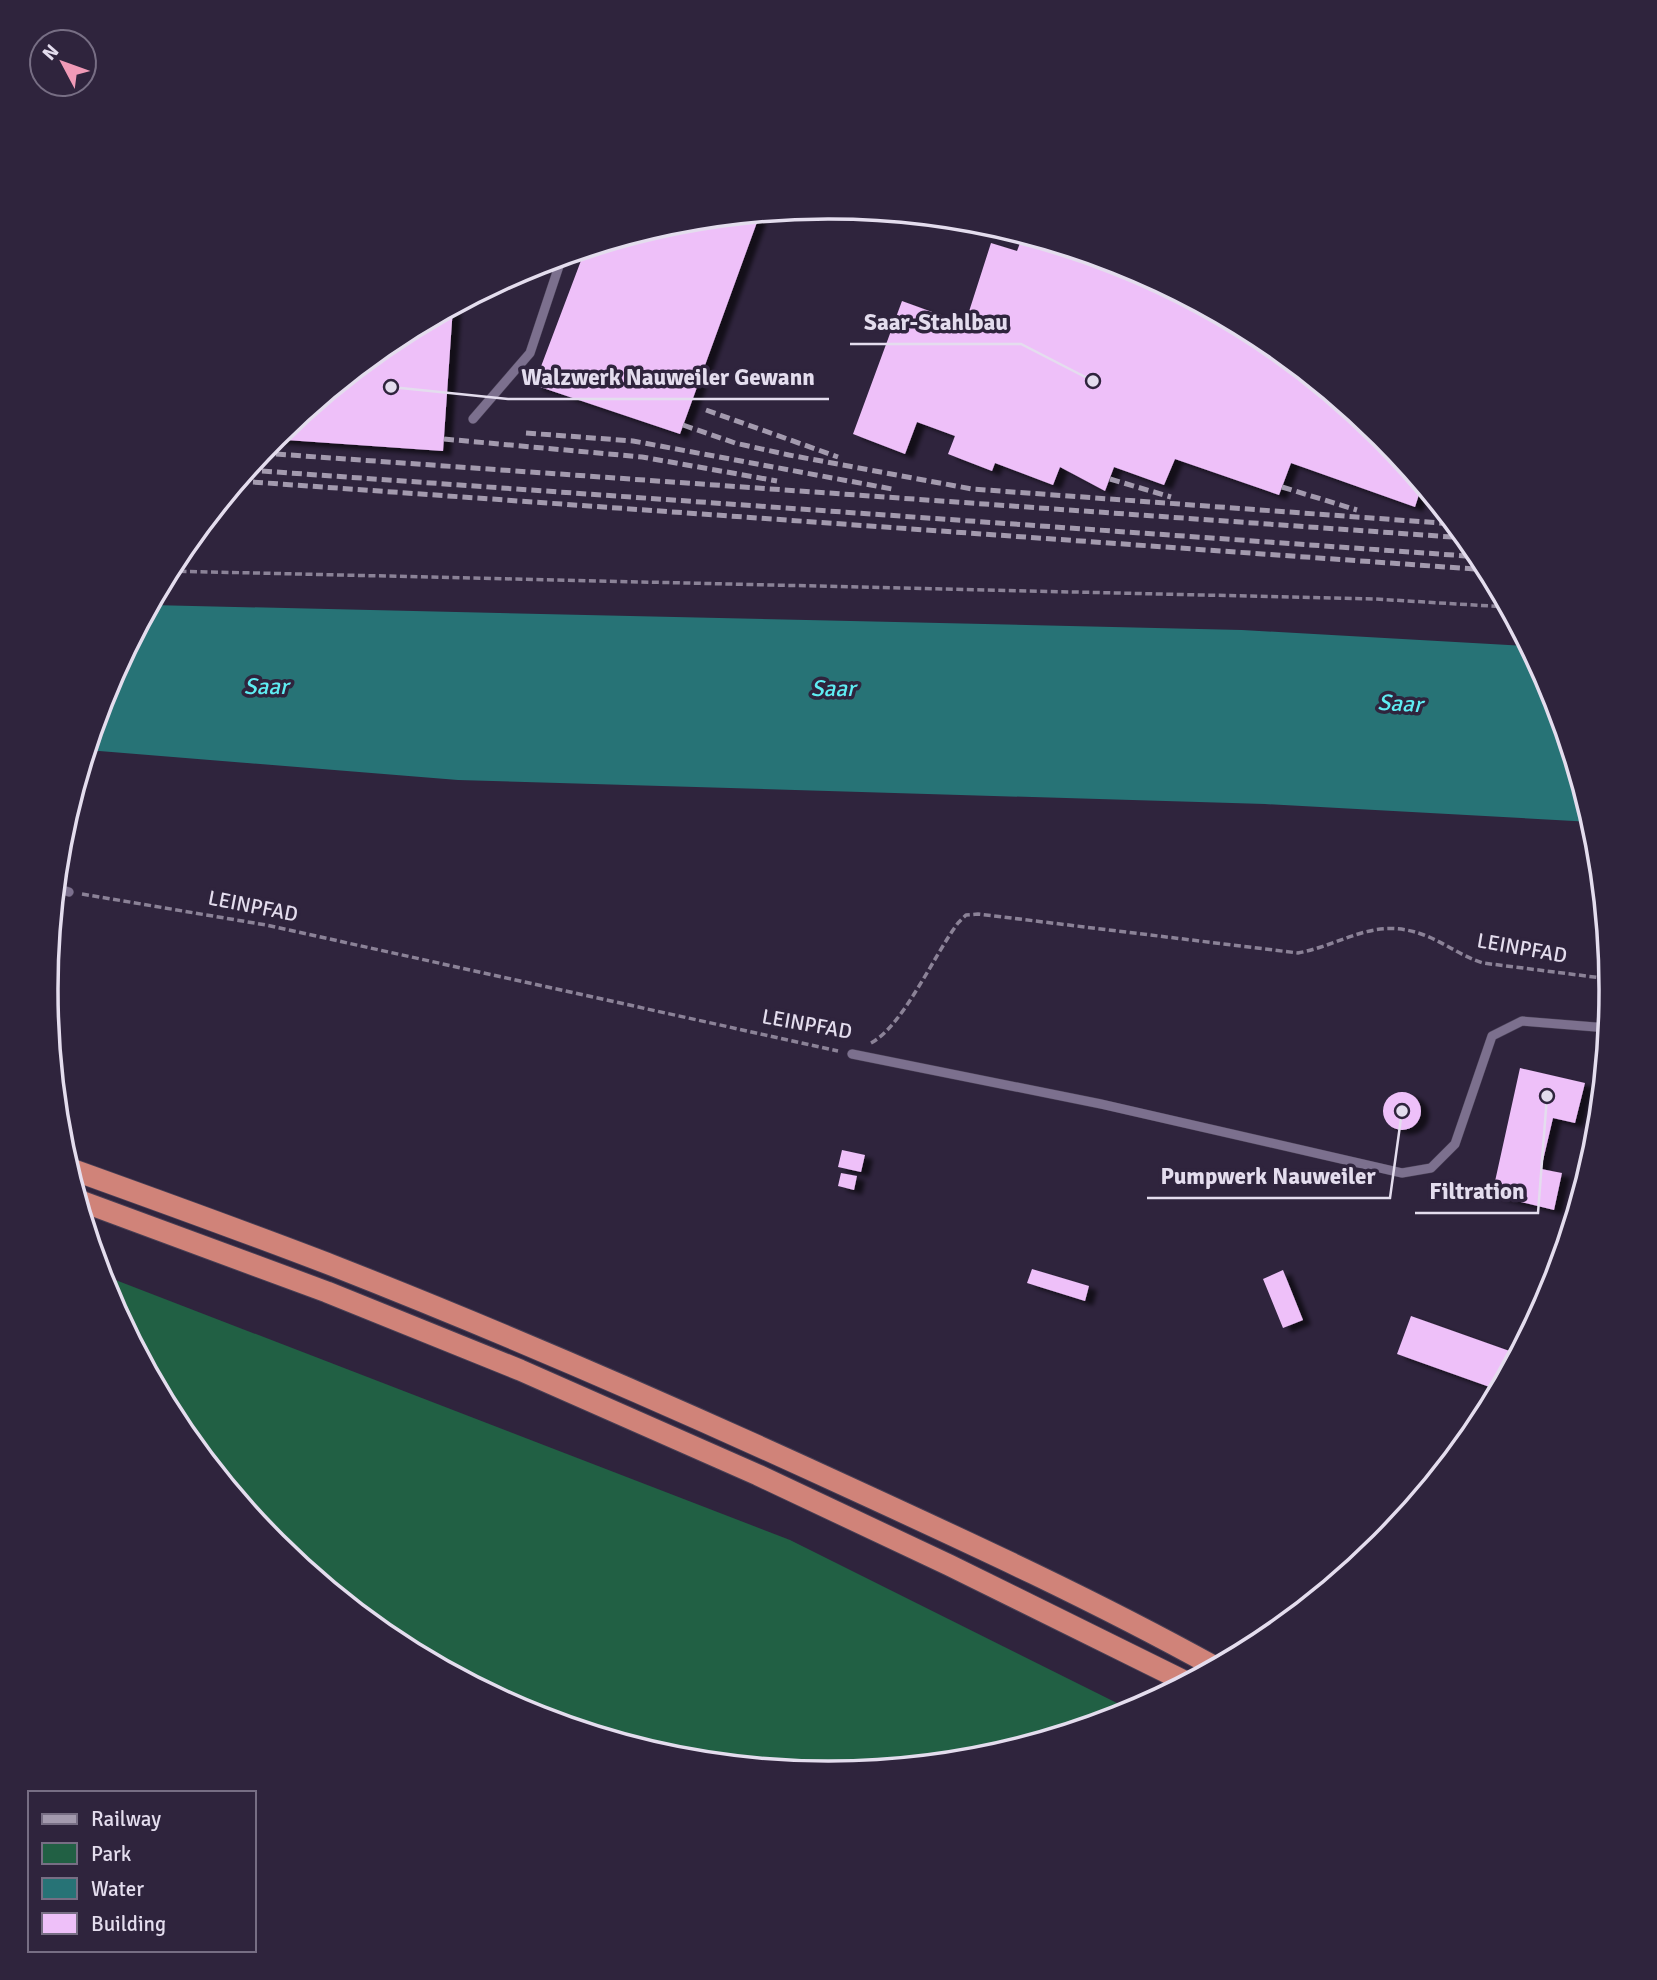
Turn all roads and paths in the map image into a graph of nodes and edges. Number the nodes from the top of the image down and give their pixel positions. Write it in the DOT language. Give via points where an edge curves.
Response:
graph roads {
  1 [pos="558,269"];
  2 [pos="473,419"];
  3 [pos="182,571"];
  4 [pos="1497,606"];
  5 [pos="64,890"];
  6 [pos="69,891"];
  7 [pos="1599,978"];
  8 [pos="1598,1027"];
  9 [pos="852,1054"];
  10 [pos="80,1173"];
  11 [pos="89,1204"];
  12 [pos="1205,1662"];
  13 [pos="1176,1677"];
  1 -- 2 [label="lane" via="530,353"];
  3 -- 4 [label="path" via="1375,599"];
  5 -- 6 [label="lane"];
  6 -- 9 [label="path, LEINPFAD" via="266,925"];
  7 -- 9 [label="path, LEINPFAD" via="1483,963 1404,930 1373,929 1298,953 966,915 883,1037"];
  8 -- 9 [label="lane" via="1522,1021 1493,1036 1455,1144 1431,1168 1402,1173 1101,1104"];
  10 -- 12 [label="highway" via="334,1266 771,1451 1109,1611"];
  11 -- 13 [label="highway" via="520,1370 758,1475"];
}
